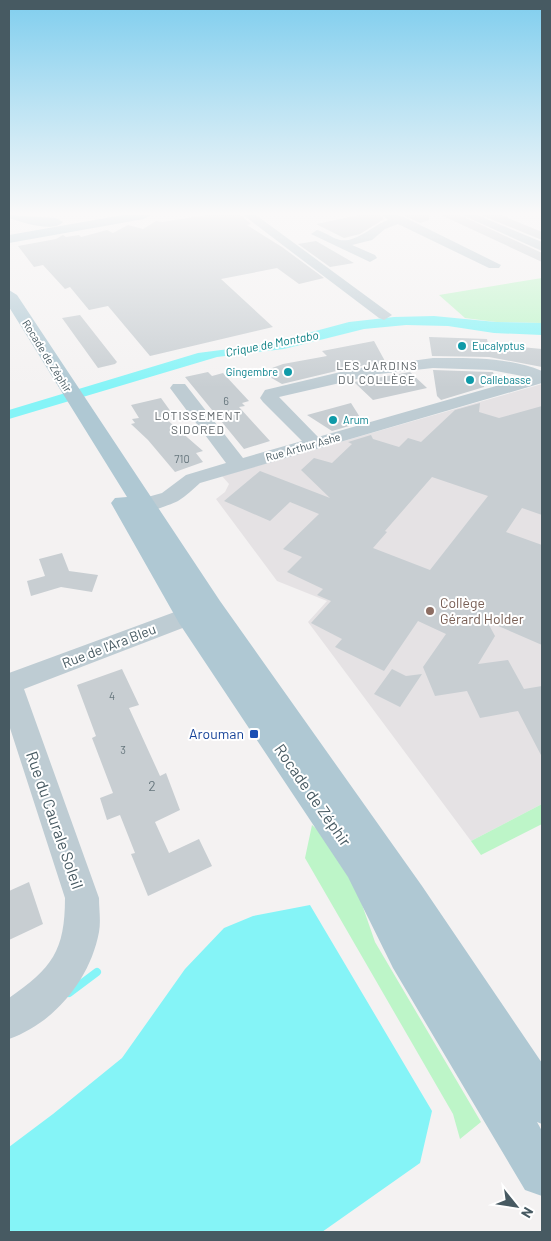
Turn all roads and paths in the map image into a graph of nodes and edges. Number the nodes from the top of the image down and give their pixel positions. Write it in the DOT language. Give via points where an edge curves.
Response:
graph roads {
  1 [pos="327,273"];
  2 [pos="12,297"];
  3 [pos="384,315"];
  4 [pos="542,378"];
  5 [pos="179,388"];
  6 [pos="315,444"];
  7 [pos="238,465"];
  8 [pos="143,505"];
  9 [pos="200,612"];
  10 [pos="9,684"];
  11 [pos="9,1020"];
  12 [pos="542,1102"];
  13 [pos="542,1173"];
  1 -- 3 [label="street"];
  2 -- 8 [label="main road, Rocade de Zéphir" via="76,402 102,462"];
  4 -- 6 [label="street, Rue Arthur Ashe"];
  4 -- 6 [label="street" via="532,371 504,366 468,362 416,363 387,366 271,394 269,398"];
  5 -- 7 [label="street"];
  6 -- 7 [label="street, Rue Arthur Ashe"];
  7 -- 8 [label="street, Rue Arthur Ashe" via="193,479 169,497"];
  8 -- 9 [label="main road, Rocade de Zéphir"];
  9 -- 10 [label="street, Rue de l'Ara Bleu"];
  9 -- 12 [label="main road, Rocade de Zéphir" via="409,899"];
  9 -- 13 [label="main road, Rocade de Zéphir" via="361,864 407,954"];
  10 -- 11 [label="street, Rue du Caurale Soleil" via="82,898 81,932 72,960 50,992"];
}
